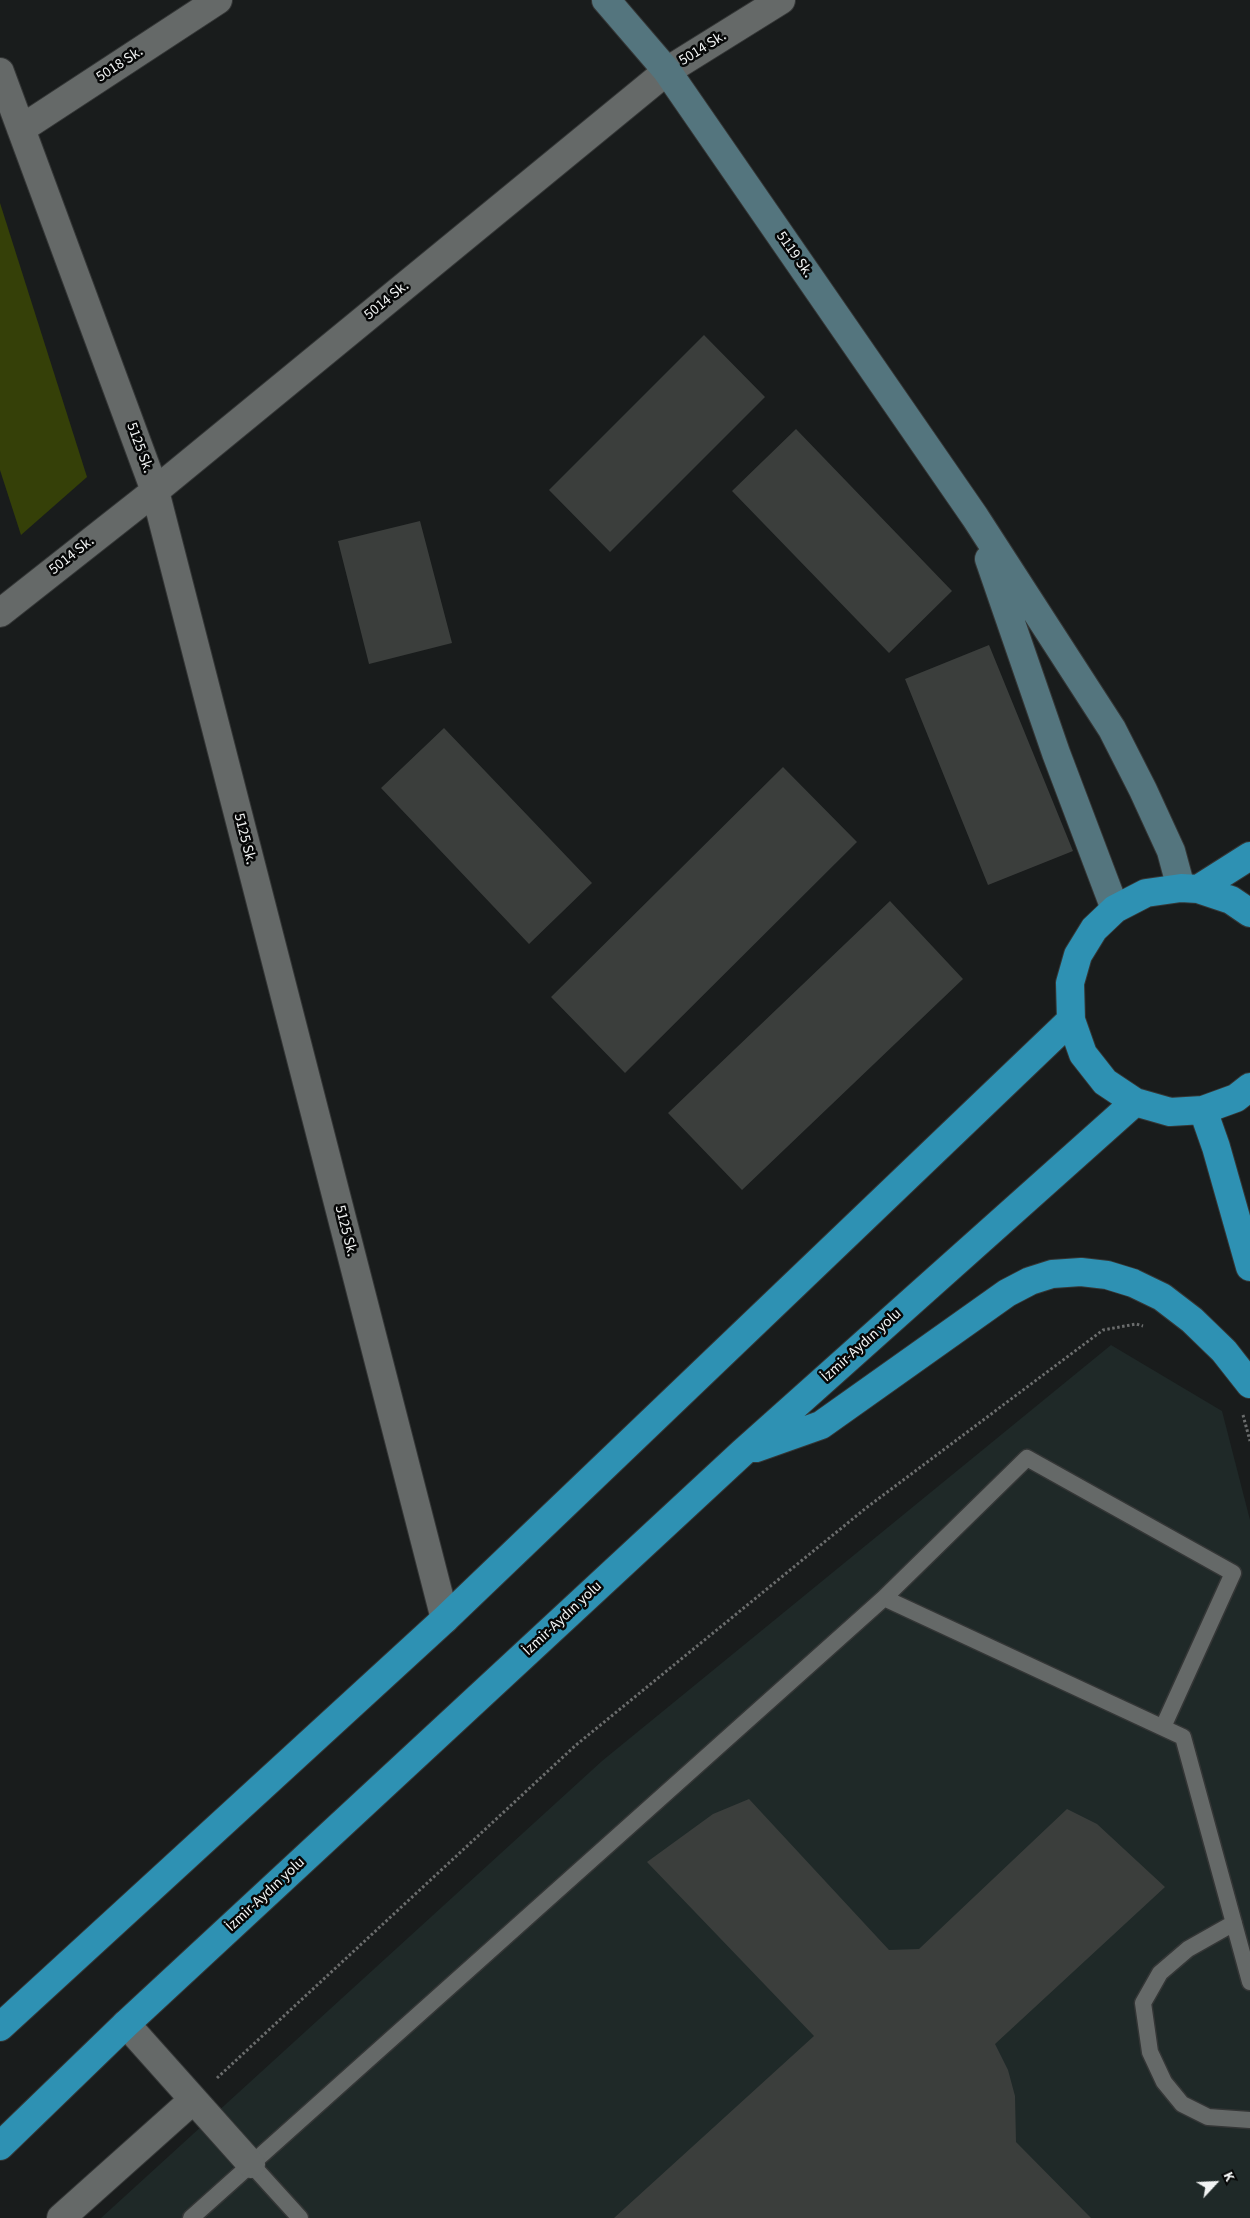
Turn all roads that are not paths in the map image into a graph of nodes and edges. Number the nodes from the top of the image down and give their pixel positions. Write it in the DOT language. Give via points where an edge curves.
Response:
graph roads {
  1 [pos="218,0"];
  2 [pos="606,0"];
  3 [pos="782,0"];
  4 [pos="667,71"];
  5 [pos="0,72"];
  6 [pos="21,129"];
  7 [pos="155,492"];
  8 [pos="975,517"];
  9 [pos="0,612"];
  10 [pos="1250,856"];
  11 [pos="1189,888"];
  12 [pos="1114,909"];
  13 [pos="1250,913"];
  14 [pos="1071,1020"];
  15 [pos="1250,1087"];
  16 [pos="1135,1102"];
  17 [pos="1203,1110"];
  18 [pos="1250,1267"];
  19 [pos="1250,1384"];
  20 [pos="742,1453"];
  21 [pos="884,1598"];
  22 [pos="445,1619"];
  23 [pos="1163,1727"];
  24 [pos="1234,1923"];
  25 [pos="1249,1976"];
  26 [pos="126,2024"];
  27 [pos="0,2026"];
  28 [pos="193,2100"];
  29 [pos="1250,2120"];
  30 [pos="0,2146"];
  31 [pos="251,2164"];
  32 [pos="61,2218"];
  33 [pos="191,2218"];
  34 [pos="300,2218"];
  1 -- 6 [label="street, 5018 Sk."];
  2 -- 4 [label="street, 5119 Sk."];
  3 -- 4 [label="street, 5014 Sk."];
  4 -- 7 [label="street, 5014 Sk."];
  4 -- 8 [label="street, 5119 Sk."];
  5 -- 6 [label="street, 5125 Sk."];
  6 -- 7 [label="street, 5125 Sk."];
  7 -- 9 [label="street, 5014 Sk."];
  7 -- 22 [label="street, 5125 Sk."];
  8 -- 11 [label="street" via="1112,729"];
  8 -- 12 [label="street" via="1056,753"];
  10 -- 11 [label="highway"];
  11 -- 12 [label="highway" via="1146,893"];
  11 -- 13 [label="highway" via="1231,900"];
  12 -- 14 [label="highway" via="1094,930 1078,955 1070,983"];
  14 -- 16 [label="highway" via="1083,1054 1105,1082"];
  14 -- 22 [label="highway"];
  15 -- 17 [label="highway" via="1236,1098"];
  16 -- 17 [label="highway" via="1170,1112"];
  16 -- 20 [label="highway, İzmir-Aydın yolu"];
  17 -- 18 [label="highway"];
  19 -- 20 [label="highway" via="1192,1320 1162,1297 1107,1275 1081,1272 1052,1274 1007,1293 821,1425"];
  20 -- 26 [label="highway, İzmir-Aydın yolu"];
  21 -- 23 [label="lane"];
  21 -- 23 [label="lane" via="1028,1458 1233,1573"];
  21 -- 31 [label="lane"];
  22 -- 27 [label="highway"];
  23 -- 24 [label="lane" via="1183,1737"];
  24 -- 25 [label="lane"];
  24 -- 29 [label="lane" via="1188,1949 1160,1973 1143,2003 1150,2052 1164,2082 1182,2104 1208,2118"];
  26 -- 28 [label="street"];
  26 -- 30 [label="highway, İzmir-Aydın yolu"];
  28 -- 31 [label="street"];
  28 -- 32 [label="street"];
  31 -- 33 [label="lane"];
  31 -- 34 [label="lane"];
}
